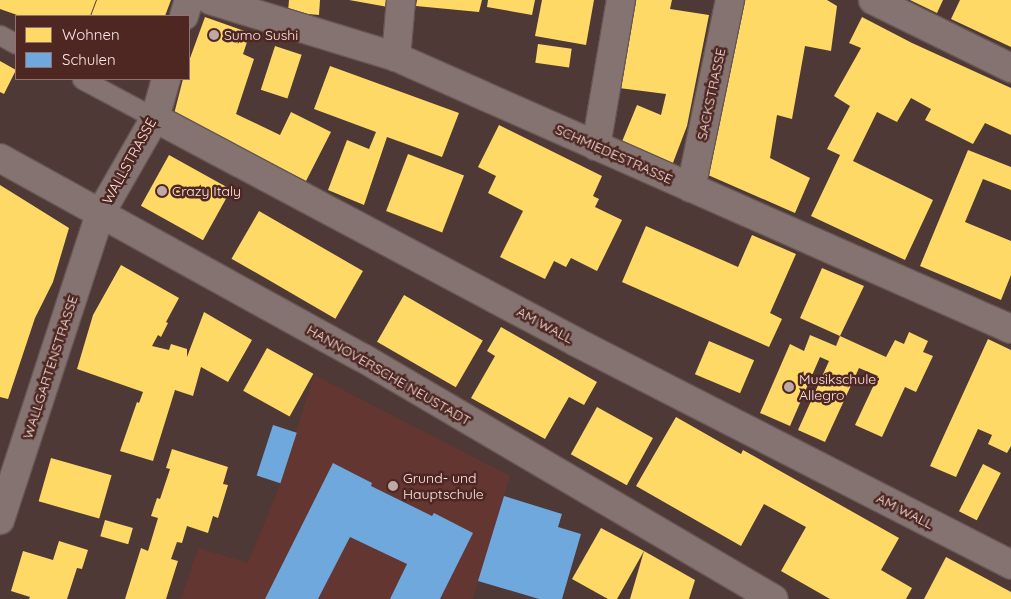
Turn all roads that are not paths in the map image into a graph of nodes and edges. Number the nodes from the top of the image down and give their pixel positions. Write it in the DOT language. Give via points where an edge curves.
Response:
graph roads {
  1 [pos="189,0"];
  2 [pos="210,0"];
  3 [pos="401,0"];
  4 [pos="621,0"];
  5 [pos="730,0"];
  6 [pos="873,0"];
  7 [pos="184,15"];
  8 [pos="0,35"];
  9 [pos="15,43"];
  10 [pos="396,57"];
  11 [pos="1011,68"];
  12 [pos="84,80"];
  13 [pos="166,80"];
  14 [pos="155,118"];
  15 [pos="596,146"];
  16 [pos="0,158"];
  17 [pos="691,188"];
  18 [pos="100,214"];
  19 [pos="1011,329"];
  20 [pos="0,518"];
  21 [pos="1011,565"];
  22 [pos="734,590"];
  23 [pos="774,599"];
  1 -- 7 [label="street"];
  2 -- 10 [label="street, SCHMIEDESTRASSE"];
  3 -- 10 [label="street"];
  4 -- 15 [label="street"];
  5 -- 17 [label="street, SACKSTRASSE"];
  6 -- 11 [label="street"];
  8 -- 9 [label="lane"];
  10 -- 15 [label="street, SCHMIEDESTRASSE"];
  12 -- 14 [label="lane, AM WALL"];
  13 -- 14 [label="street, WALLSTRASSE"];
  14 -- 18 [label="street, WALLSTRASSE"];
  14 -- 21 [label="street, AM WALL" via="576,342"];
  15 -- 17 [label="street, SCHMIEDESTRASSE"];
  16 -- 18 [label="street, HANNOVERSCHE NEUSTADT"];
  17 -- 19 [label="street, SCHMIEDESTRASSE"];
  18 -- 20 [label="street, WALLGARTENSTRASSE"];
  18 -- 22 [label="street, HANNOVERSCHE NEUSTADT" via="363,358"];
  22 -- 23 [label="street, HANNOVERSCHE NEUSTADT"];
}
